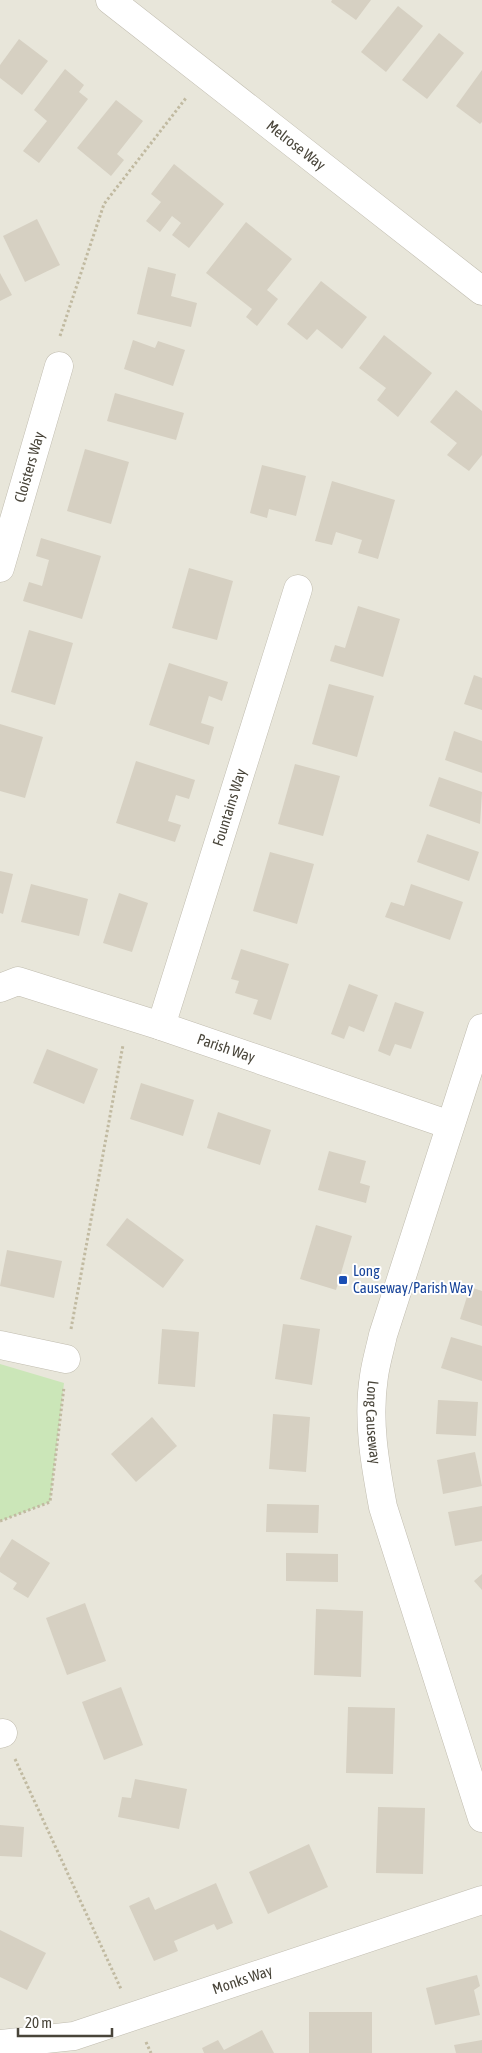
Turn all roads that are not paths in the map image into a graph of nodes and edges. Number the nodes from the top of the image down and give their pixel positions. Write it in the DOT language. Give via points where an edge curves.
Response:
graph roads {
  1 [pos="110,0"];
  2 [pos="482,291"];
  3 [pos="59,366"];
  4 [pos="0,568"];
  5 [pos="298,589"];
  6 [pos="0,988"];
  7 [pos="161,1026"];
  8 [pos="482,1028"];
  9 [pos="450,1125"];
  10 [pos="0,1345"];
  11 [pos="66,1359"];
  12 [pos="482,1818"];
  13 [pos="482,1900"];
  14 [pos="0,2044"];
  1 -- 2 [label="street, Melrose Way"];
  3 -- 4 [label="street, Cloisters Way"];
  5 -- 7 [label="street, Fountains Way"];
  6 -- 7 [label="street, Parish Way" via="18,981"];
  7 -- 9 [label="street, Parish Way"];
  8 -- 9 [label="street, Long Causeway"];
  9 -- 12 [label="street, Long Causeway" via="383,1335 374,1377 371,1421 382,1507"];
  10 -- 11 [label="street"];
  13 -- 14 [label="street, Monks Way" via="74,2036"];
}
